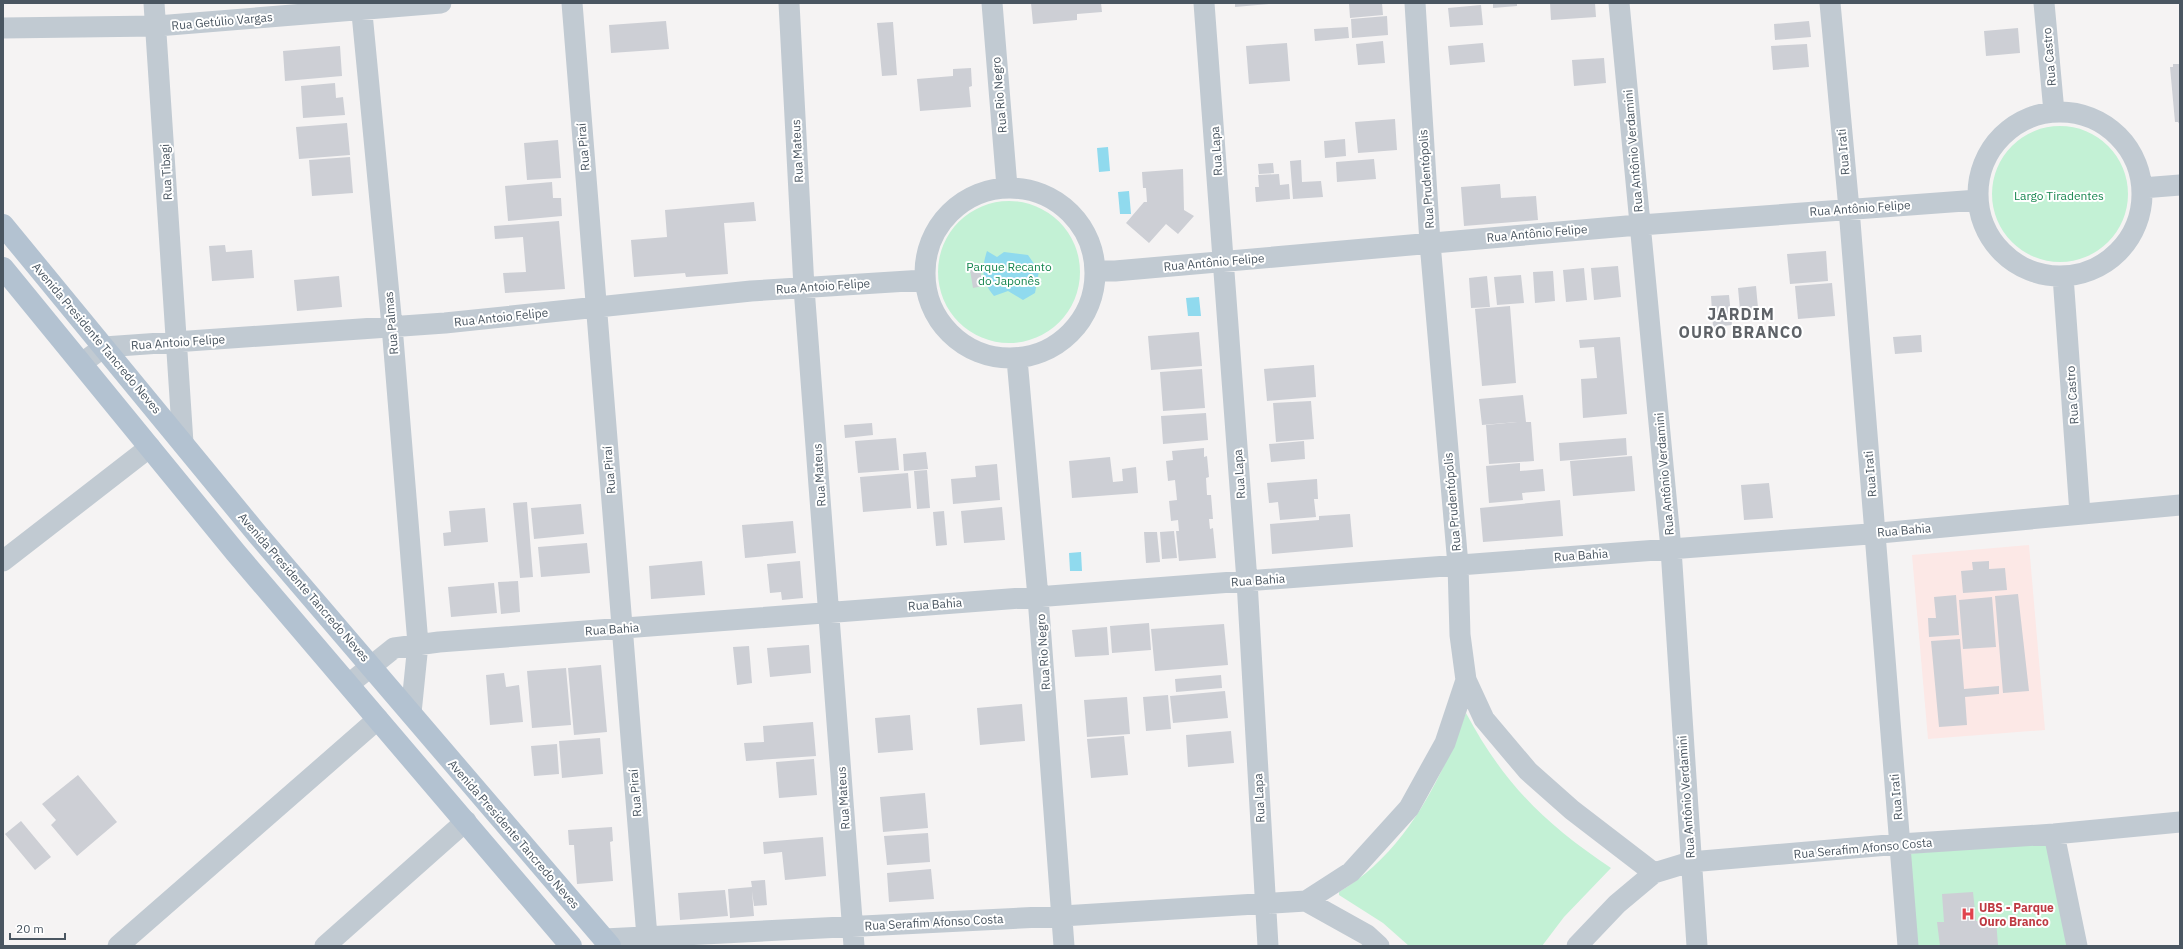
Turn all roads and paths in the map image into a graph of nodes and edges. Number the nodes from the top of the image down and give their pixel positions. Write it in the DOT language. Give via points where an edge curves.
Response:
graph roads {
  1 [pos="154,3"];
  2 [pos="441,3"];
  3 [pos="572,3"];
  4 [pos="789,3"];
  5 [pos="992,3"];
  6 [pos="1204,3"];
  7 [pos="1415,3"];
  8 [pos="1619,3"];
  9 [pos="1830,3"];
  10 [pos="2044,3"];
  11 [pos="361,6"];
  12 [pos="157,26"];
  13 [pos="3,28"];
  14 [pos="2054,112"];
  15 [pos="2180,185"];
  16 [pos="1007,187"];
  17 [pos="2142,188"];
  18 [pos="1978,200"];
  19 [pos="1848,209"];
  20 [pos="3,224"];
  21 [pos="1640,225"];
  22 [pos="1430,243"];
  23 [pos="1224,261"];
  24 [pos="3,268"];
  25 [pos="1096,271"];
  26 [pos="2063,276"];
  27 [pos="924,280"];
  28 [pos="804,288"];
  29 [pos="596,307"];
  30 [pos="392,326"];
  31 [pos="176,342"];
  32 [pos="104,347"];
  33 [pos="1017,359"];
  34 [pos="82,363"];
  35 [pos="183,443"];
  36 [pos="150,448"];
  37 [pos="2180,505"];
  38 [pos="2080,514"];
  39 [pos="1875,533"];
  40 [pos="1671,549"];
  41 [pos="3,562"];
  42 [pos="1458,565"];
  43 [pos="1247,581"];
  44 [pos="1038,597"];
  45 [pos="829,612"];
  46 [pos="622,628"];
  47 [pos="418,644"];
  48 [pos="371,666"];
  49 [pos="1466,680"];
  50 [pos="349,684"];
  51 [pos="411,713"];
  52 [pos="378,718"];
  53 [pos="466,822"];
  54 [pos="2180,822"];
  55 [pos="2054,834"];
  56 [pos="1900,844"];
  57 [pos="1690,862"];
  58 [pos="1654,873"];
  59 [pos="1306,900"];
  60 [pos="1264,903"];
  61 [pos="1062,916"];
  62 [pos="853,926"];
  63 [pos="647,937"];
  64 [pos="607,943"];
  65 [pos="118,946"];
  66 [pos="325,946"];
  67 [pos="571,946"];
  68 [pos="854,946"];
  69 [pos="1064,946"];
  70 [pos="1268,946"];
  71 [pos="1379,946"];
  72 [pos="1577,946"];
  73 [pos="1697,946"];
  74 [pos="1908,946"];
  75 [pos="2078,946"];
  1 -- 12 [label="street, Rua Tibagi"];
  2 -- 11 [label="street, Rua Getúlio Vargas"];
  3 -- 29 [label="street, Rua Piraí"];
  4 -- 28 [label="street, Rua Mateus"];
  5 -- 16 [label="street, Rua Rio Negro"];
  6 -- 23 [label="street, Rua Lapa"];
  7 -- 22 [label="street, Rua Prudentópolis"];
  8 -- 21 [label="street, Rua Antônio Verdamini"];
  9 -- 19 [label="street, Rua Irati"];
  10 -- 14 [label="street, Rua Castro"];
  11 -- 12 [label="street, Rua Getúlio Vargas"];
  11 -- 30 [label="street, Rua Palmas"];
  12 -- 13 [label="street, Rua Getúlio Vargas"];
  12 -- 31 [label="street, Rua Tibagi"];
  14 -- 17 [label="street" via="2079,114 2103,124 2123,141 2136,162"];
  14 -- 18 [label="street" via="2028,118 2007,131 1990,150 1980,174"];
  15 -- 17 [label="street"];
  16 -- 25 [label="street" via="1034,190 1058,202 1078,220 1091,244"];
  16 -- 27 [label="street" via="980,192 956,206 937,227 926,252"];
  17 -- 26 [label="street" via="2140,214 2130,238 2112,258 2089,271"];
  18 -- 19 [label="street, Rua Antônio Felipe"];
  18 -- 26 [label="street" via="1984,224 1996,246 2015,262 2038,273"];
  19 -- 21 [label="street, Rua Antônio Felipe"];
  19 -- 39 [label="street, Rua Irati"];
  20 -- 32 [label="main road, Avenida Presidente Tancredo Neves"];
  21 -- 22 [label="street, Rua Antônio Felipe"];
  21 -- 40 [label="street, Rua Antônio Verdamini"];
  22 -- 23 [label="street, Rua Antônio Felipe"];
  22 -- 42 [label="street, Rua Prudentópolis"];
  23 -- 25 [label="street, Rua Antônio Felipe"];
  23 -- 43 [label="street, Rua Lapa"];
  24 -- 34 [label="main road"];
  25 -- 33 [label="street" via="1093,296 1082,320 1065,340 1042,353"];
  26 -- 38 [label="street, Rua Castro"];
  27 -- 28 [label="street, Rua Antoio Felipe"];
  27 -- 33 [label="street" via="931,306 945,329 965,346 990,356"];
  28 -- 29 [label="street, Rua Antoio Felipe"];
  28 -- 45 [label="street, Rua Mateus"];
  29 -- 30 [label="street, Rua Antoio Felipe"];
  29 -- 46 [label="street, Rua Piraí"];
  30 -- 31 [label="street, Rua Antoio Felipe"];
  30 -- 47 [label="street, Rua Palmas"];
  31 -- 32 [label="street, Rua Antoio Felipe"];
  31 -- 35 [label="street, Rua Tibagi"];
  32 -- 34 [label="street"];
  32 -- 35 [label="main road, Avenida Presidente Tancredo Neves"];
  33 -- 44 [label="street, Rua Rio Negro"];
  34 -- 36 [label="main road"];
  35 -- 48 [label="main road, Avenida Presidente Tancredo Neves"];
  36 -- 41 [label="street"];
  36 -- 50 [label="main road"];
  37 -- 38 [label="street, Rua Bahia"];
  38 -- 39 [label="street, Rua Bahia"];
  39 -- 40 [label="street, Rua Bahia"];
  39 -- 56 [label="street, Rua Irati"];
  40 -- 42 [label="street, Rua Bahia"];
  40 -- 57 [label="street, Rua Antônio Verdamini"];
  42 -- 43 [label="street, Rua Bahia"];
  42 -- 49 [label="street, Rua Prudentópolis" via="1460,635"];
  43 -- 44 [label="street, Rua Bahia"];
  43 -- 60 [label="street, Rua Lapa"];
  44 -- 45 [label="street, Rua Bahia"];
  44 -- 61 [label="street, Rua Rio Negro"];
  45 -- 46 [label="street, Rua Bahia"];
  45 -- 62 [label="street, Rua Mateus"];
  46 -- 47 [label="street, Rua Bahia"];
  46 -- 63 [label="street, Rua Piraí"];
  47 -- 48 [label="street, Rua Bahia" via="394,648"];
  47 -- 51 [label="street, Rua Palmas"];
  48 -- 50 [label="street, Rua Bahia"];
  48 -- 51 [label="main road, Avenida Presidente Tancredo Neves"];
  49 -- 58 [label="street" via="1484,719 1528,771 1572,810"];
  49 -- 59 [label="street, Rua Prudentópolis" via="1445,743 1409,808 1351,872"];
  50 -- 52 [label="main road"];
  51 -- 64 [label="main road, Avenida Presidente Tancredo Neves"];
  52 -- 53 [label="main road"];
  52 -- 65 [label="street"];
  53 -- 66 [label="street"];
  53 -- 67 [label="main road"];
  54 -- 55 [label="street, Rua Serafim Afonso Costa"];
  55 -- 56 [label="street, Rua Serafim Afonso Costa"];
  55 -- 75 [label="street"];
  56 -- 57 [label="street, Rua Serafim Afonso Costa"];
  56 -- 74 [label="street, Rua Irati"];
  57 -- 58 [label="street, Rua Serafim Afonso Costa"];
  57 -- 73 [label="street, Rua Antônio Verdamini"];
  58 -- 72 [label="street, Rua Serafim Afonso Costa" via="1618,904"];
  59 -- 60 [label="street, Rua Prudentópolis"];
  59 -- 71 [label="street" via="1367,936"];
  60 -- 61 [label="street, Rua Serafim Afonso Costa"];
  60 -- 70 [label="street, Rua Lapa"];
  61 -- 62 [label="street, Rua Serafim Afonso Costa"];
  61 -- 69 [label="street, Rua Rio Negro"];
  62 -- 63 [label="street, Rua Serafim Afonso Costa"];
  62 -- 68 [label="street, Rua Mateus"];
  63 -- 64 [label="street, Rua Serafim Afonso Costa"];
}
